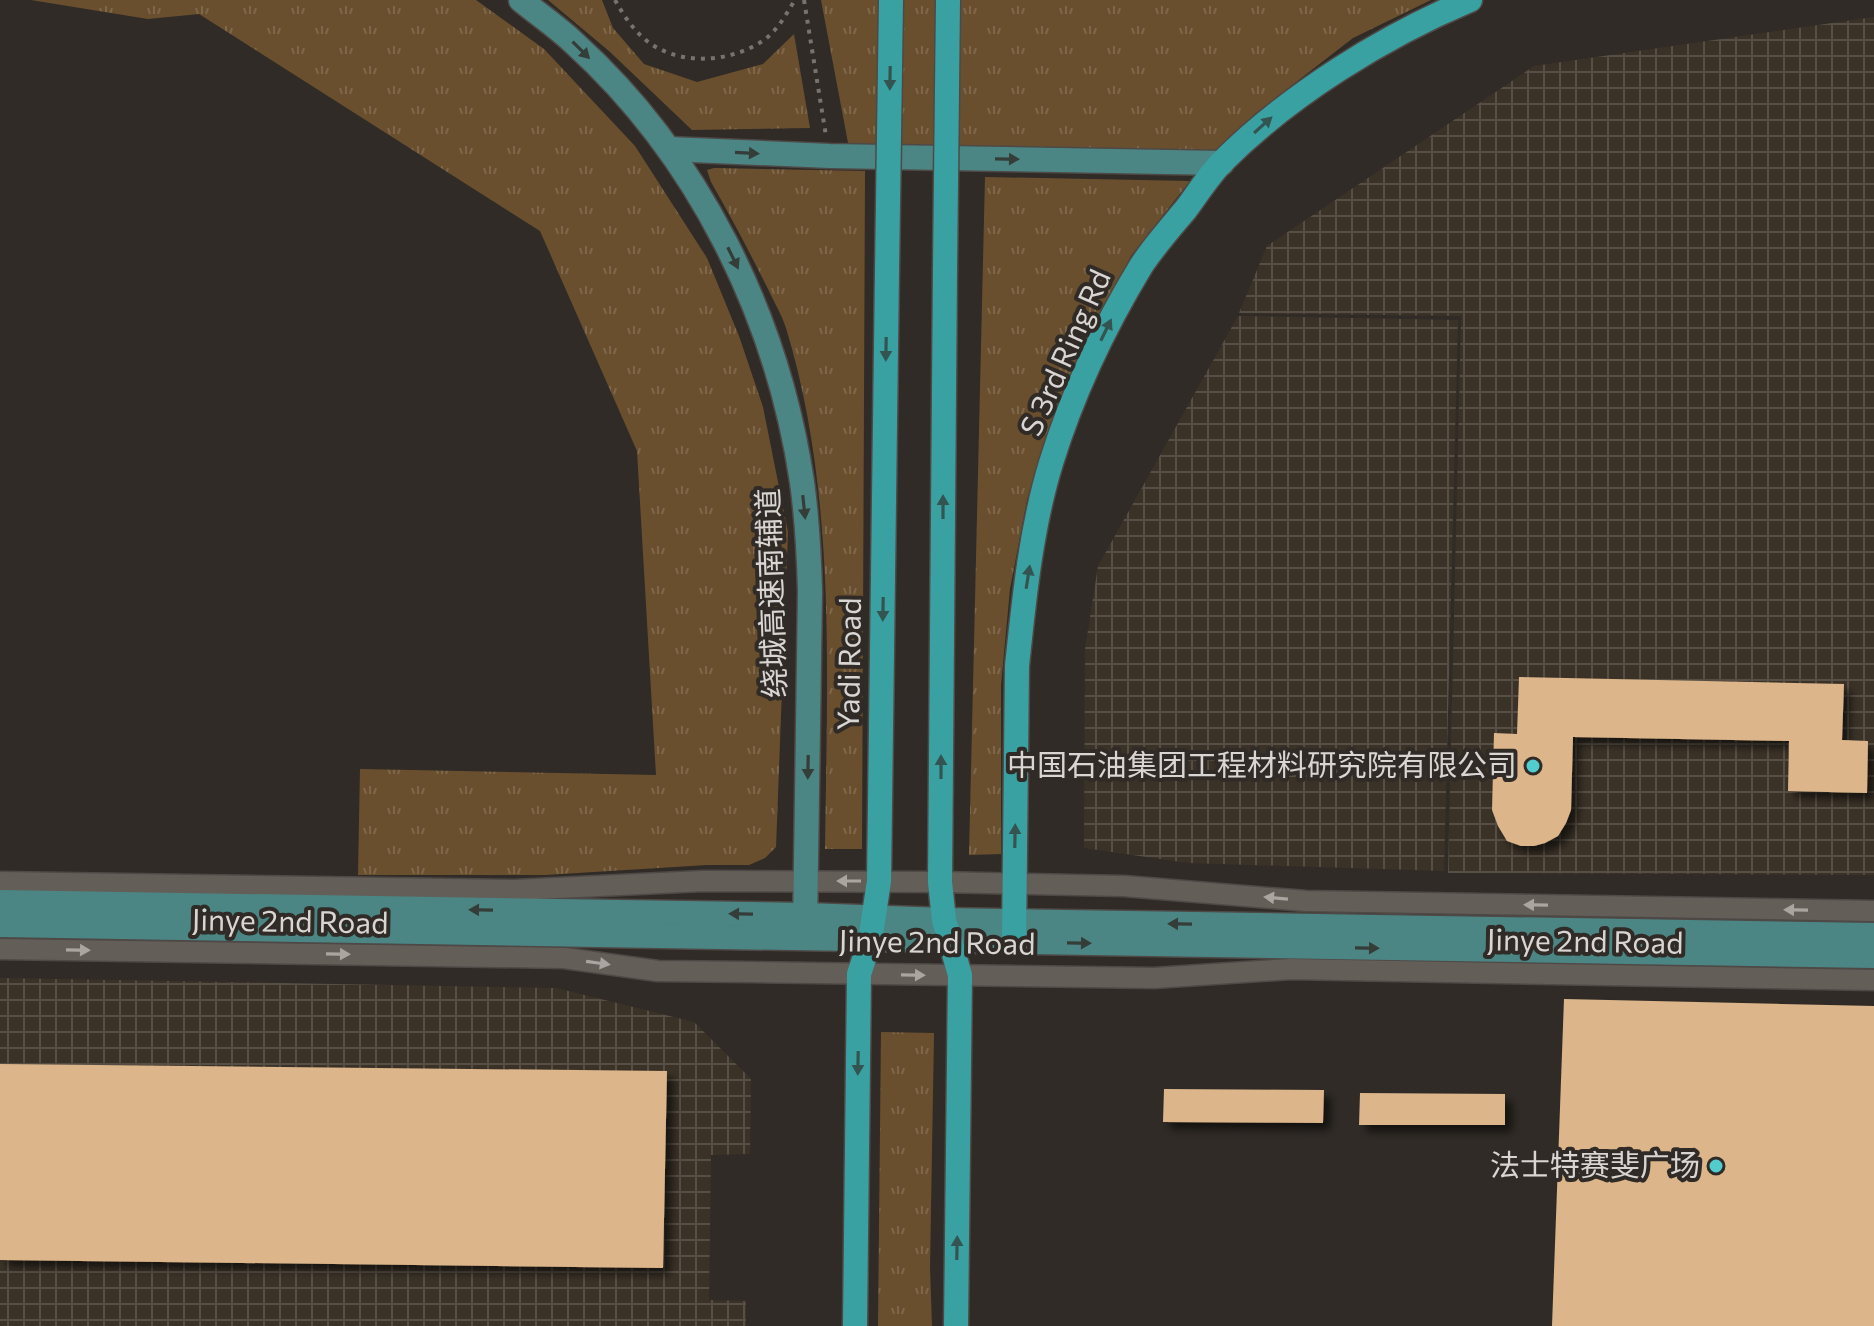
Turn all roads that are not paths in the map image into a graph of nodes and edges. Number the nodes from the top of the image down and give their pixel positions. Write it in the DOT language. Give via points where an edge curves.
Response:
graph roads {
  1 [pos="521,0"];
  2 [pos="891,0"];
  3 [pos="948,0"];
  4 [pos="1470,0"];
  5 [pos="669,149"];
  6 [pos="1222,163"];
  7 [pos="806,880"];
  8 [pos="879,881"];
  9 [pos="0,882"];
  10 [pos="940,882"];
  11 [pos="1015,884"];
  12 [pos="0,902"];
  13 [pos="1874,911"];
  14 [pos="0,925"];
  15 [pos="805,927"];
  16 [pos="872,930"];
  17 [pos="947,931"];
  18 [pos="1014,932"];
  19 [pos="1874,935"];
  20 [pos="0,949"];
  21 [pos="1874,956"];
  22 [pos="859,974"];
  23 [pos="960,975"];
  24 [pos="1874,980"];
  25 [pos="855,1326"];
  26 [pos="956,1326"];
  1 -- 5 [label="main road, 绕城高速南辅道, one-way" via="573,41"];
  2 -- 8 [label="highway, Yadi Road, one-way, bridge"];
  10 -- 3 [label="highway, one-way, bridge"];
  6 -- 4 [label="highway, S 3rd Ring Rd, one-way" via="1273,116 1334,74 1397,35"];
  5 -- 6 [label="main road, one-way"];
  5 -- 7 [label="main road, 绕城高速南辅道, one-way" via="713,217 744,281 765,330 791,426 808,537 810,591"];
  11 -- 6 [label="highway, S 3rd Ring Rd, one-way" via="1017,666 1051,463 1084,376 1143,263"];
  8 -- 7 [label="street, Jinye 2nd Road, one-way"];
  7 -- 9 [label="street, Jinye 2nd Road" via="515,890"];
  7 -- 15 [label="main road, 绕城高速南辅道"];
  8 -- 10 [label="street, Jinye 2nd Road"];
  8 -- 16 [label="highway, Yadi Road"];
  10 -- 11 [label="street, Jinye 2nd Road"];
  10 -- 17 [label="highway"];
  13 -- 11 [label="street, Jinye 2nd Road, one-way" via="1306,901 1124,886"];
  11 -- 18 [label="highway, S 3rd Ring Rd"];
  15 -- 12 [label="main road, Jinye 2nd Road, one-way"];
  14 -- 15 [label="main road, Jinye 2nd Road"];
  15 -- 16 [label="main road, Jinye 2nd Road"];
  16 -- 17 [label="main road, Jinye 2nd Road"];
  16 -- 22 [label="highway, Yadi Road"];
  17 -- 18 [label="main road, Jinye 2nd Road"];
  17 -- 23 [label="highway"];
  19 -- 18 [label="main road, Jinye 2nd Road, one-way"];
  18 -- 21 [label="main road, Jinye 2nd Road, one-way"];
  20 -- 22 [label="street, Jinye 2nd Road, one-way" via="564,958 658,971"];
  22 -- 23 [label="street, Jinye 2nd Road, one-way"];
  22 -- 25 [label="highway, Yadi Road, one-way"];
  23 -- 24 [label="street, Jinye 2nd Road" via="1154,978 1291,969"];
  26 -- 23 [label="highway, one-way"];
}
